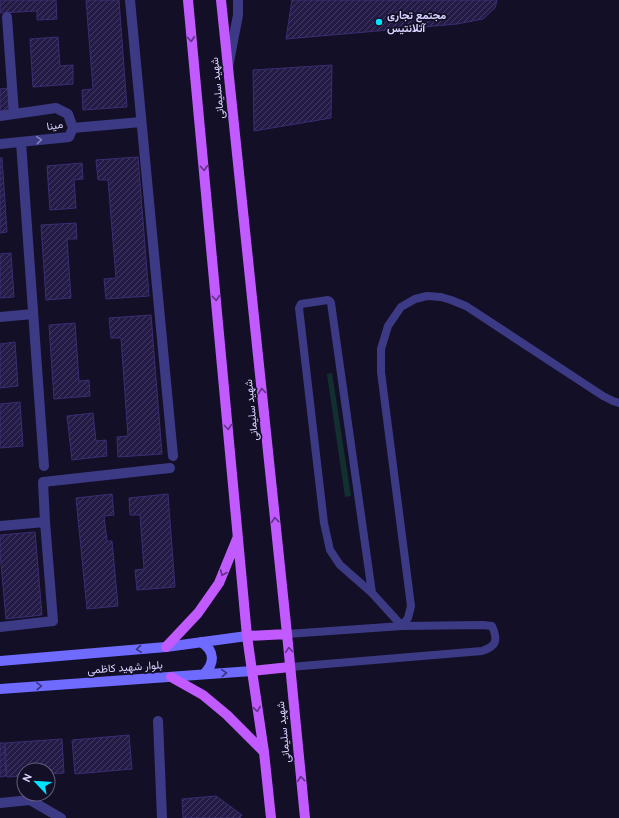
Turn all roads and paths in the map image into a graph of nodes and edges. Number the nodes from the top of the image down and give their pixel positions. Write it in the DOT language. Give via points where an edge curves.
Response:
graph roads {
  1 [pos="130,0"];
  2 [pos="188,0"];
  3 [pos="221,0"];
  4 [pos="238,0"];
  5 [pos="8,17"];
  6 [pos="228,66"];
  7 [pos="14,114"];
  8 [pos="0,116"];
  9 [pos="141,122"];
  10 [pos="72,128"];
  11 [pos="21,142"];
  12 [pos="0,144"];
  13 [pos="33,314"];
  14 [pos="0,317"];
  15 [pos="619,403"];
  16 [pos="173,456"];
  17 [pos="44,466"];
  18 [pos="170,468"];
  19 [pos="45,522"];
  20 [pos="0,526"];
  21 [pos="238,537"];
  22 [pos="372,592"];
  23 [pos="402,626"];
  24 [pos="0,627"];
  25 [pos="287,634"];
  26 [pos="247,636"];
  27 [pos="201,642"];
  28 [pos="166,647"];
  29 [pos="0,661"];
  30 [pos="290,667"];
  31 [pos="252,671"];
  32 [pos="204,674"];
  33 [pos="171,677"];
  34 [pos="0,689"];
  35 [pos="158,721"];
  36 [pos="264,752"];
  37 [pos="0,803"];
  38 [pos="61,818"];
  39 [pos="162,818"];
  40 [pos="271,818"];
  41 [pos="305,818"];
  1 -- 9 [label="street"];
  2 -- 21 [label="main road, شهید سلیمانی, one-way"];
  3 -- 6 [label="main road, شهید سلیمانی"];
  4 -- 6 [label="street" via="238,15"];
  5 -- 7 [label="street"];
  25 -- 6 [label="main road, شهید سلیمانی, one-way"];
  7 -- 8 [label="street, مینا"];
  7 -- 10 [label="street, مینا" via="56,108 68,114"];
  9 -- 10 [label="street"];
  9 -- 16 [label="street"];
  11 -- 10 [label="street, مینا, one-way" via="69,138"];
  11 -- 12 [label="street, مینا"];
  11 -- 13 [label="street"];
  13 -- 14 [label="street"];
  13 -- 17 [label="street"];
  15 -- 23 [label="lane" via="602,396 466,306 441,297 427,296 401,307 388,326 381,349 381,372 411,606 408,618"];
  18 -- 19 [label="street" via="44,482"];
  19 -- 20 [label="street"];
  19 -- 24 [label="street" via="53,621"];
  21 -- 26 [label="main road, شهید سلیمانی"];
  21 -- 28 [label="main road, one-way" via="219,583 198,613"];
  22 -- 22 [label="lane" via="340,565 330,550 324,523 299,308 301,304 328,300 331,303"];
  22 -- 23 [label="lane"];
  23 -- 25 [label="lane"];
  23 -- 30 [label="lane" via="492,626 496,640 490,648 482,651"];
  25 -- 26 [label="main road"];
  30 -- 25 [label="main road, شهید سلیمانی, one-way"];
  26 -- 27 [label="main road, بلوار شهید کاظمی"];
  26 -- 31 [label="main road, شهید سلیمانی"];
  27 -- 28 [label="main road, بلوار شهید کاظمی"];
  27 -- 32 [label="main road" via="207,646 212,657 209,669"];
  28 -- 29 [label="main road, بلوار شهید کاظمی, one-way"];
  30 -- 31 [label="main road"];
  41 -- 30 [label="main road, شهید سلیمانی, one-way"];
  32 -- 31 [label="main road, بلوار شهید کاظمی, one-way"];
  31 -- 36 [label="main road, شهید سلیمانی, one-way"];
  32 -- 33 [label="main road, بلوار شهید کاظمی"];
  34 -- 33 [label="main road, بلوار شهید کاظمی, one-way"];
  33 -- 36 [label="main road" via="203,695"];
  35 -- 39 [label="street"];
  36 -- 40 [label="main road, شهید سلیمانی"];
  37 -- 38 [label="street" via="30,800"];
}
